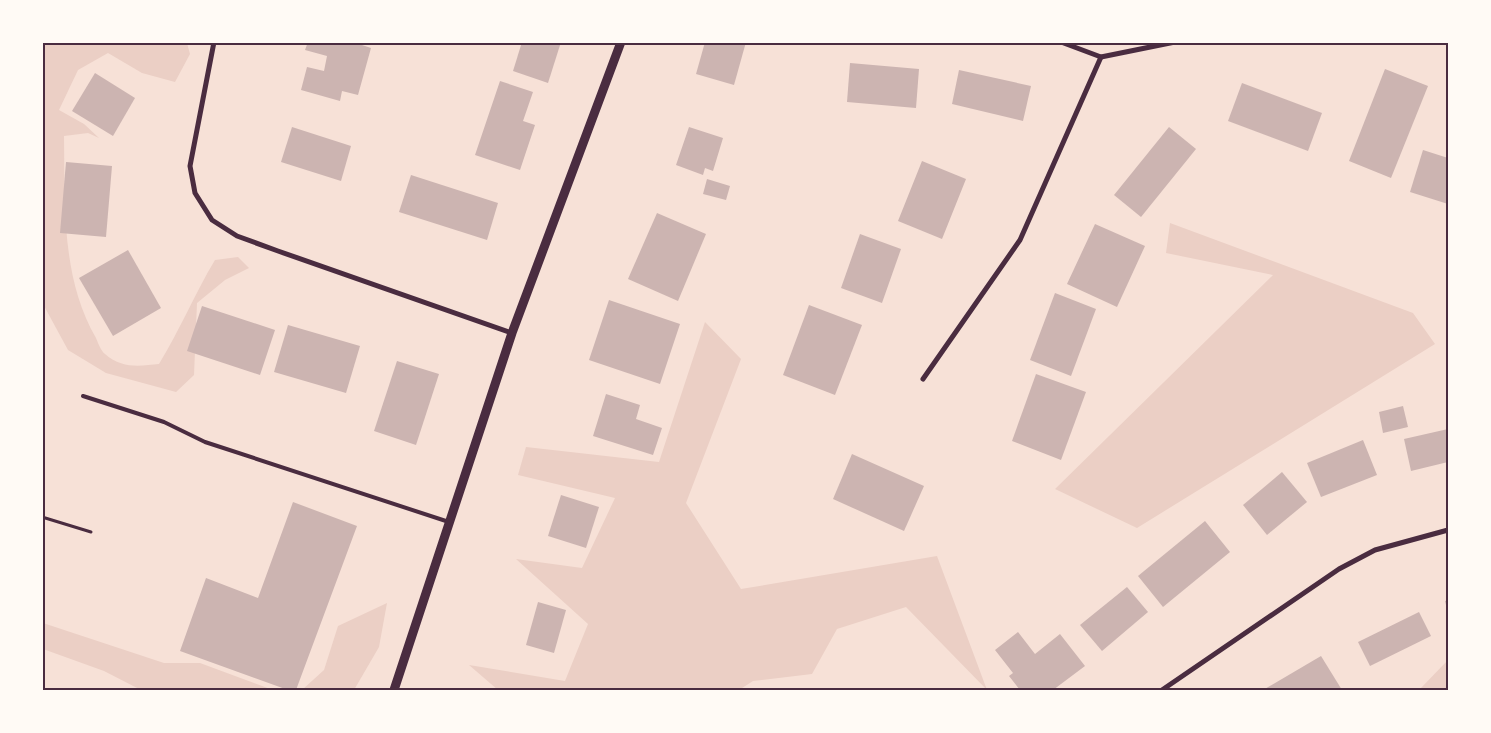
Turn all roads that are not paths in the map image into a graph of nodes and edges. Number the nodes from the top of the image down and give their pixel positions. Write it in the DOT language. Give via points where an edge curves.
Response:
graph roads {
  1 [pos="214,42"];
  2 [pos="621,42"];
  3 [pos="1061,42"];
  4 [pos="1175,42"];
  5 [pos="1101,57"];
  6 [pos="512,334"];
  7 [pos="923,379"];
  8 [pos="83,396"];
  9 [pos="449,522"];
  10 [pos="1448,530"];
  11 [pos="394,690"];
  12 [pos="1162,690"];
  1 -- 6 [label="street" via="190,166 195,193 212,220 237,236"];
  2 -- 6 [label="street"];
  3 -- 5 [label="street"];
  4 -- 5 [label="street"];
  5 -- 7 [label="street" via="1020,240"];
  6 -- 9 [label="street"];
  8 -- 9 [label="lane" via="164,422 205,442"];
  9 -- 11 [label="street"];
  10 -- 12 [label="street" via="1376,550 1339,569"];
}
